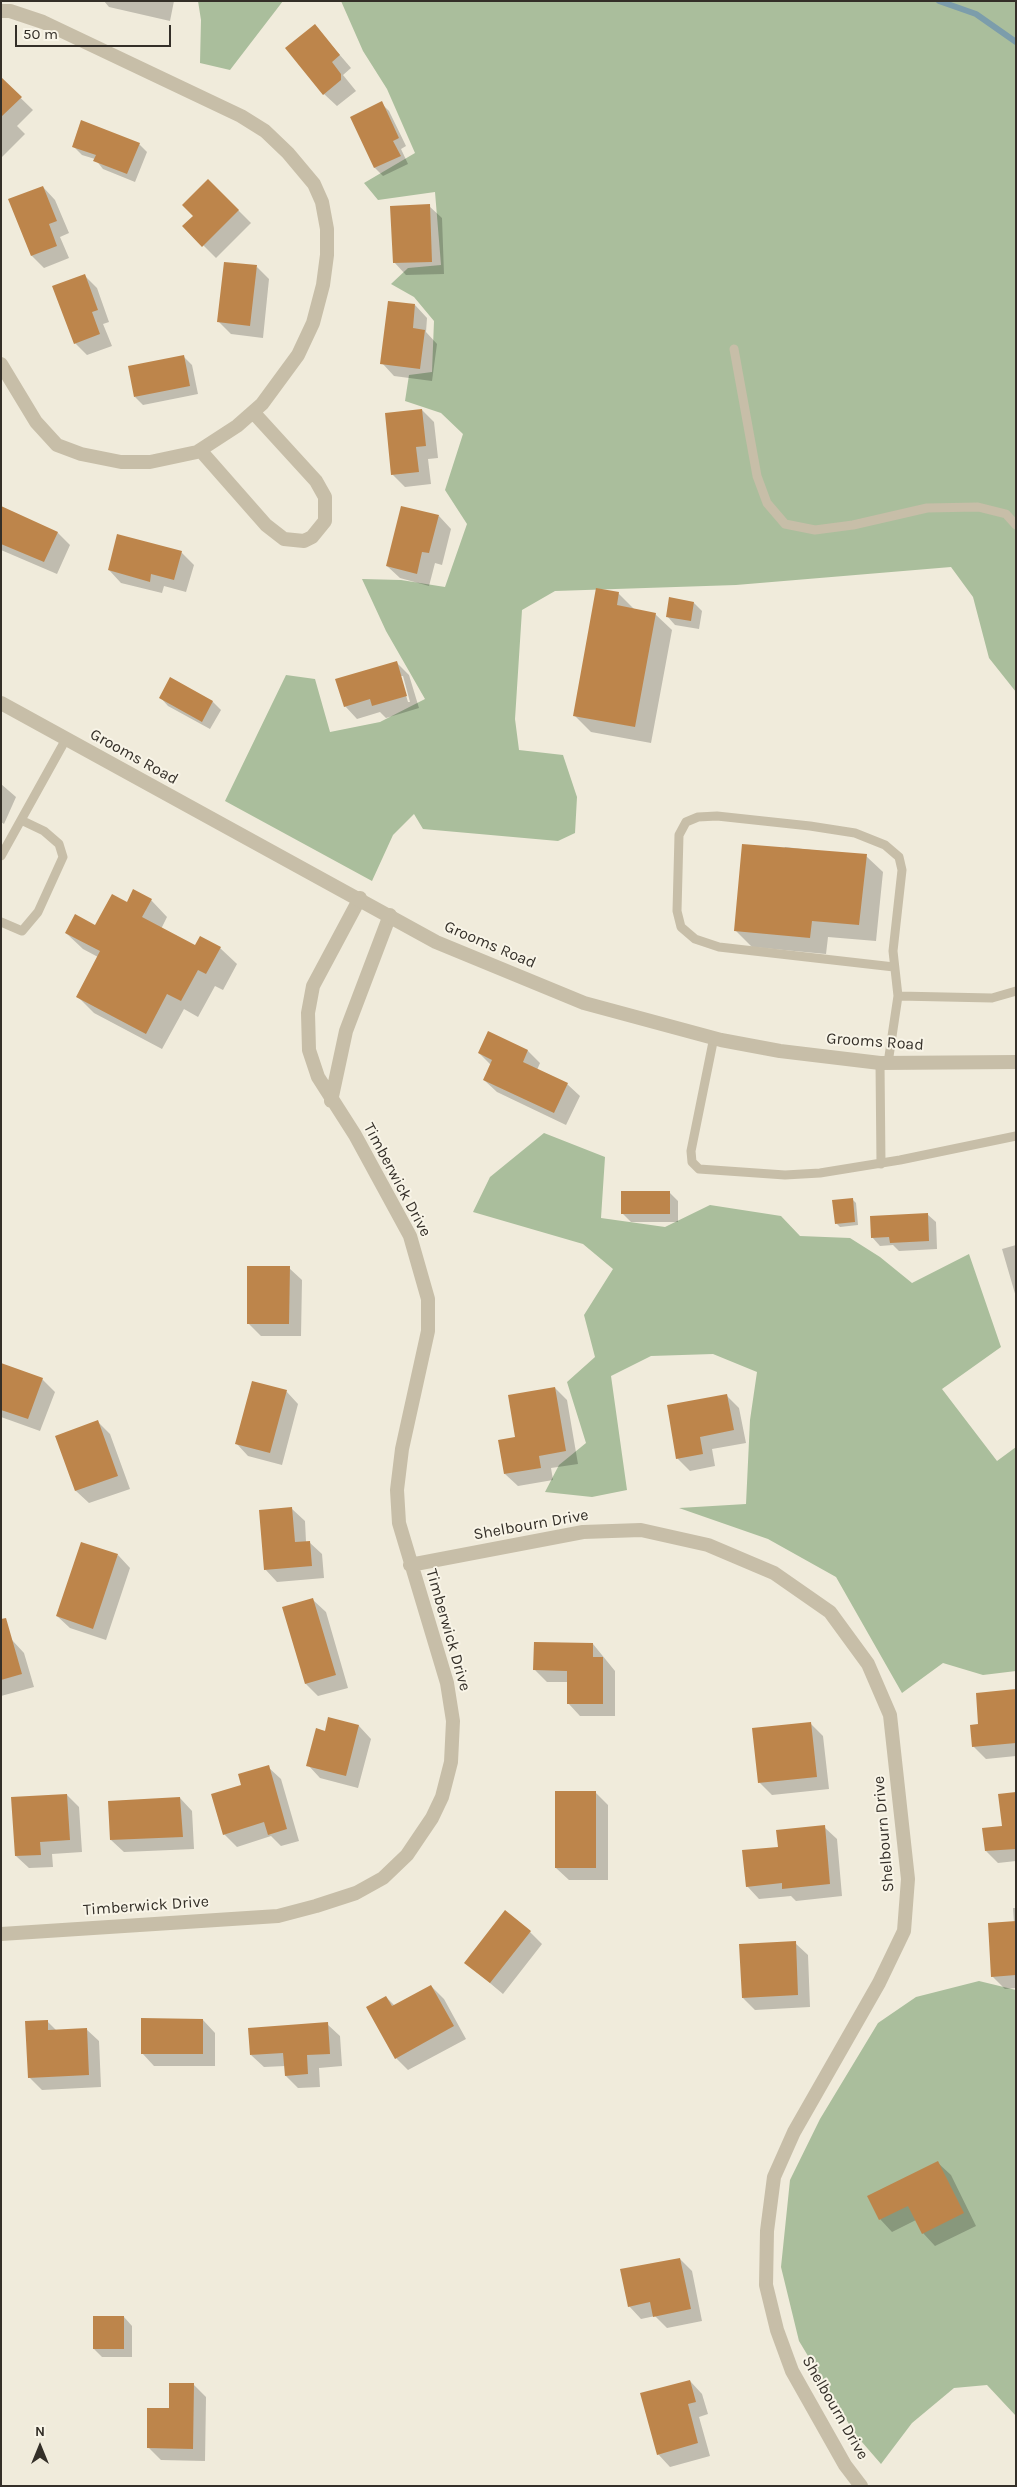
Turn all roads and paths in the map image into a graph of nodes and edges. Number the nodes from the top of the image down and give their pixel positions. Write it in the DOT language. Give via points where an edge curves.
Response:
graph roads {
  1 [pos="1,11"];
  2 [pos="734,348"];
  3 [pos="1,364"];
  4 [pos="253,412"];
  5 [pos="200,450"];
  6 [pos="1016,525"];
  7 [pos="1,703"];
  8 [pos="66,739"];
  9 [pos="21,820"];
  10 [pos="1,856"];
  11 [pos="360,898"];
  12 [pos="390,915"];
  13 [pos="1,922"];
  14 [pos="894,967"];
  15 [pos="1016,991"];
  16 [pos="898,996"];
  17 [pos="714,1038"];
  18 [pos="1016,1062"];
  19 [pos="884,1063"];
  20 [pos="331,1101"];
  21 [pos="1016,1136"];
  22 [pos="881,1164"];
  23 [pos="410,1565"];
  24 [pos="1,1934"];
  25 [pos="861,2486"];
  1 -- 4 [label="street" via="44,22 242,116 288,153 314,184 322,202 327,229 327,255 313,323 298,355"];
  2 -- 6 [label="lane" via="757,476 767,503 785,524 815,530 927,508 978,507 1006,514"];
  3 -- 5 [label="street" via="36,422 57,445 121,462 150,462"];
  4 -- 5 [label="street"];
  4 -- 5 [label="street" via="316,481 325,497 325,520 312,537 304,541 284,539 266,525"];
  7 -- 8 [label="street, Grooms Road"];
  8 -- 9 [label="lane"];
  8 -- 11 [label="street, Grooms Road"];
  9 -- 10 [label="lane"];
  9 -- 13 [label="lane" via="44,831 59,844 63,857 38,912 22,931"];
  11 -- 12 [label="street, Grooms Road"];
  11 -- 20 [label="street, Timberwick Drive" via="313,986 308,1013 309,1050"];
  12 -- 17 [label="street, Grooms Road" via="436,942 584,1004"];
  12 -- 20 [label="street" via="346,1031"];
  14 -- 14 [label="lane" via="902,870 899,857 885,845 855,832 810,826 717,816 698,817 686,822 679,835 676,911 681,927 695,939 719,947"];
  14 -- 16 [label="lane"];
  15 -- 16 [label="lane" via="992,998"];
  16 -- 19 [label="lane"];
  17 -- 19 [label="street, Grooms Road" via="780,1051"];
  17 -- 22 [label="lane" via="691,1151 692,1162 700,1169 785,1175"];
  18 -- 19 [label="street, Grooms Road"];
  19 -- 22 [label="lane"];
  20 -- 23 [label="street, Timberwick Drive" via="354,1135 410,1236 428,1299 428,1331 402,1449 397,1490 399,1523"];
  21 -- 22 [label="lane"];
  23 -- 24 [label="street, Timberwick Drive" via="447,1683 453,1721 452,1762 432,1818 406,1855 383,1878 356,1893 278,1916"];
  23 -- 25 [label="street, Shelbourn Drive" via="583,1532 640,1530 708,1545 774,1573 830,1612 868,1664 890,1715 908,1879 904,1931 879,1983 794,2132 774,2177 767,2231 766,2285 776,2330 792,2371 819,2421"];
}
